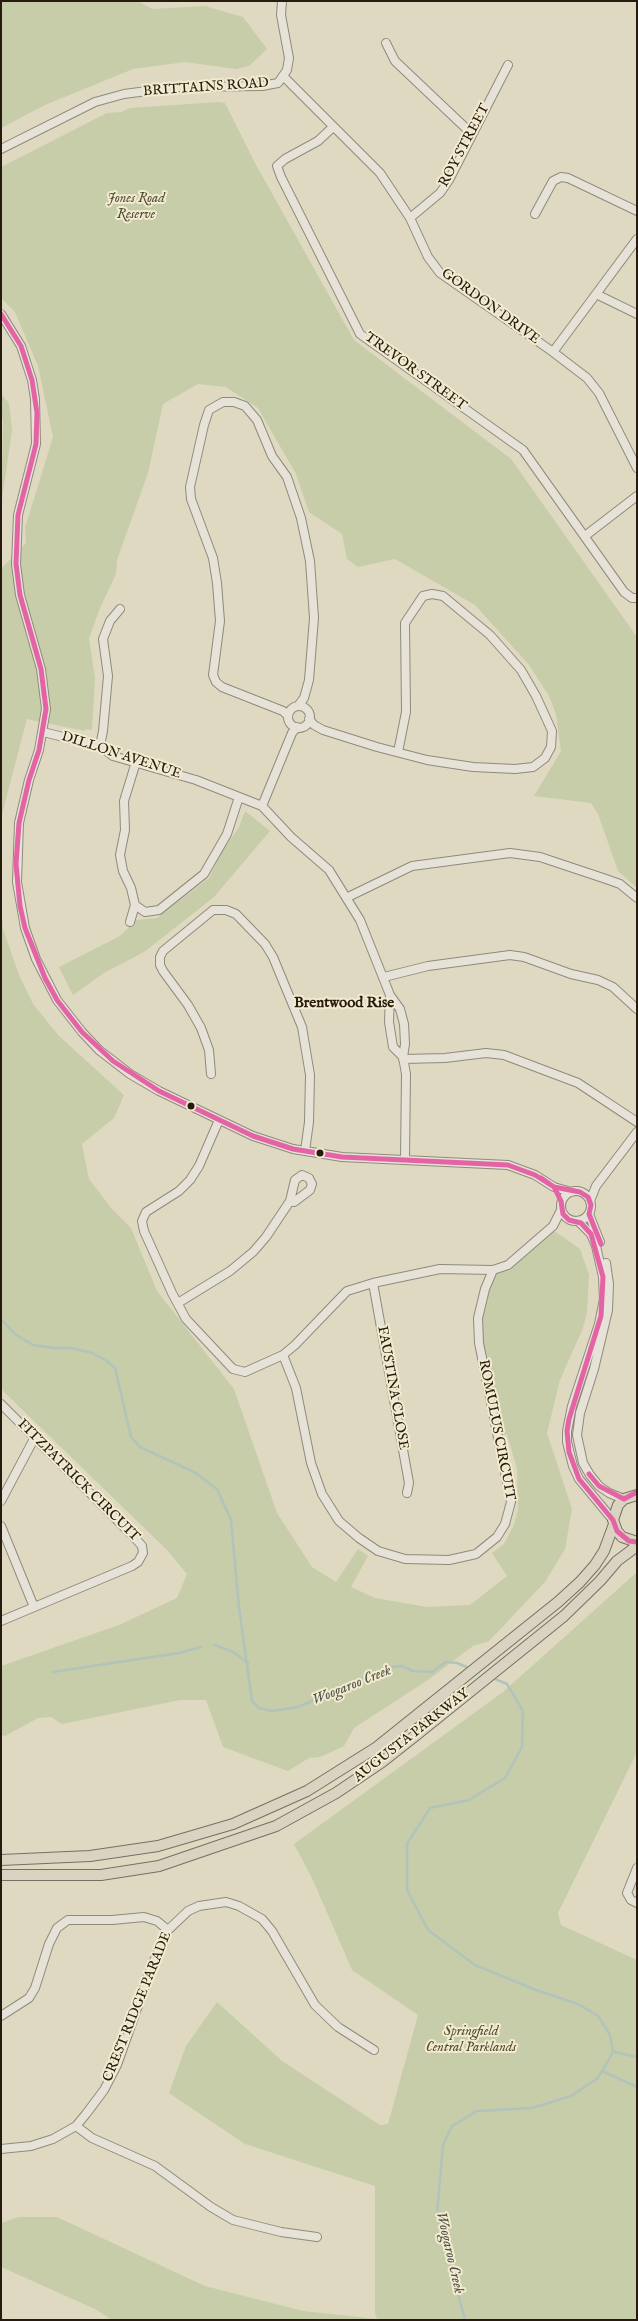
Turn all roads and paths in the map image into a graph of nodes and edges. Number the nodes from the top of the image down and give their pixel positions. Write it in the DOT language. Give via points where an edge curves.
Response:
graph roads {
  1 [pos="282,1"];
  2 [pos="386,43"];
  3 [pos="508,65"];
  4 [pos="284,77"];
  5 [pos="333,127"];
  6 [pos="472,134"];
  7 [pos="1,149"];
  8 [pos="637,211"];
  9 [pos="534,214"];
  10 [pos="410,218"];
  11 [pos="637,239"];
  12 [pos="596,294"];
  13 [pos="1,314"];
  14 [pos="637,314"];
  15 [pos="553,352"];
  16 [pos="637,468"];
  17 [pos="637,496"];
  18 [pos="585,536"];
  19 [pos="637,598"];
  20 [pos="120,609"];
  21 [pos="301,707"];
  22 [pos="287,712"];
  23 [pos="310,723"];
  24 [pos="294,729"];
  25 [pos="44,732"];
  26 [pos="100,746"];
  27 [pos="398,752"];
  28 [pos="136,762"];
  29 [pos="239,798"];
  30 [pos="262,806"];
  31 [pos="348,897"];
  32 [pos="637,898"];
  33 [pos="135,905"];
  34 [pos="130,922"];
  35 [pos="384,977"];
  36 [pos="390,995"];
  37 [pos="637,1009"];
  38 [pos="403,1058"];
  39 [pos="212,1074"];
  40 [pos="218,1120"];
  41 [pos="637,1122"];
  42 [pos="637,1132"];
  43 [pos="305,1151"];
  44 [pos="405,1160"];
  45 [pos="596,1186"];
  46 [pos="554,1187"];
  47 [pos="571,1192"];
  48 [pos="580,1192"];
  49 [pos="290,1201"];
  50 [pos="561,1201"];
  51 [pos="590,1201"];
  52 [pos="561,1210"];
  53 [pos="589,1214"];
  54 [pos="569,1220"];
  55 [pos="578,1221"];
  56 [pos="553,1226"];
  57 [pos="493,1270"];
  58 [pos="374,1283"];
  59 [pos="178,1303"];
  60 [pos="283,1355"];
  61 [pos="1,1404"];
  62 [pos="35,1437"];
  63 [pos="407,1493"];
  64 [pos="636,1494"];
  65 [pos="624,1499"];
  66 [pos="1,1501"];
  67 [pos="614,1522"];
  68 [pos="1,1526"];
  69 [pos="637,1542"];
  70 [pos="637,1546"];
  71 [pos="34,1607"];
  72 [pos="1,1621"];
  73 [pos="1,1860"];
  74 [pos="637,1868"];
  75 [pos="1,1875"];
  76 [pos="637,1903"];
  77 [pos="168,1930"];
  78 [pos="1,2016"];
  79 [pos="374,2050"];
  80 [pos="76,2126"];
  81 [pos="1,2149"];
  82 [pos="318,2237"];
  1 -- 4 [label="street, BRITTAINS ROAD" via="281,15 290,58"];
  2 -- 6 [label="street" via="395,61"];
  3 -- 6 [label="street, ROY STREET"];
  4 -- 5 [label="street, GORDON DRIVE"];
  4 -- 7 [label="street, BRITTAINS ROAD" via="262,86 178,87 124,94 95,102"];
  5 -- 10 [label="street, GORDON DRIVE" via="380,173"];
  5 -- 18 [label="street, TREVOR STREET" via="318,141 277,166 360,334 523,450"];
  6 -- 10 [label="street, ROY STREET" via="449,180 434,199"];
  8 -- 9 [label="street" via="561,177 553,181"];
  10 -- 15 [label="street, GORDON DRIVE" via="428,257 440,273"];
  11 -- 12 [label="street"];
  12 -- 14 [label="street"];
  12 -- 15 [label="street"];
  13 -- 25 [label="street" via="21,346 35,400 36,444 18,514 16,564 20,595 45,690"];
  15 -- 16 [label="street, GORDON DRIVE" via="587,378 599,393"];
  17 -- 18 [label="street"];
  18 -- 19 [label="street, TREVOR STREET" via="624,592"];
  20 -- 26 [label="street" via="102,639 108,676"];
  21 -- 22 [label="street"];
  21 -- 22 [label="street" via="313,648 314,618 310,561 301,518 287,477 272,456 257,420 246,406 223,402 210,410 204,425 190,487 213,558 217,583 220,621 213,675 222,687"];
  21 -- 23 [label="street" via="309,712"];
  22 -- 24 [label="street"];
  23 -- 24 [label="street"];
  23 -- 27 [label="street" via="323,730"];
  24 -- 30 [label="street"];
  25 -- 26 [label="street, DILLON AVENUE"];
  25 -- 40 [label="street" via="22,804 16,846 20,906 36,959 62,1008 99,1050 144,1083"];
  26 -- 28 [label="street, DILLON AVENUE" via="113,756"];
  27 -- 27 [label="street" via="472,767 515,769 533,767 545,758 551,747 552,731 521,670 490,635 443,596 423,596 405,623 406,712"];
  28 -- 29 [label="street, DILLON AVENUE" via="196,780"];
  28 -- 33 [label="street" via="124,801 125,830 120,855"];
  29 -- 30 [label="street, DILLON AVENUE"];
  29 -- 33 [label="street" via="227,834 204,874 159,910 145,912"];
  30 -- 31 [label="street, DILLON AVENUE" via="329,870"];
  31 -- 32 [label="street" via="412,866 510,853 540,856 606,879 620,884"];
  31 -- 35 [label="street, DILLON AVENUE"];
  33 -- 34 [label="street"];
  35 -- 36 [label="street, DILLON AVENUE"];
  35 -- 37 [label="street" via="428,966 510,955 598,980 613,987"];
  36 -- 38 [label="street, DILLON AVENUE" via="400,1009 404,1024"];
  36 -- 38 [label="street, DILLON AVENUE" via="389,1022 393,1047"];
  38 -- 41 [label="street" via="446,1058 486,1053 504,1055 570,1078"];
  38 -- 44 [label="street, DILLON AVENUE" via="406,1074"];
  39 -- 43 [label="street" via="201,1028 163,971 160,957 213,910 226,910 236,914 274,957 302,1027 310,1075"];
  40 -- 43 [label="street" via="259,1138"];
  40 -- 59 [label="street" via="190,1180 143,1215 144,1232"];
  42 -- 45 [label="street"];
  43 -- 44 [label="street" via="342,1157"];
  44 -- 46 [label="street" via="508,1165 535,1175"];
  45 -- 48 [label="street"];
  45 -- 51 [label="street"];
  46 -- 47 [label="street"];
  46 -- 50 [label="street"];
  47 -- 48 [label="street"];
  47 -- 50 [label="street"];
  48 -- 51 [label="street"];
  49 -- 59 [label="street" via="266,1237 243,1261"];
  50 -- 52 [label="street"];
  51 -- 53 [label="street"];
  52 -- 54 [label="street"];
  52 -- 56 [label="street"];
  53 -- 55 [label="street"];
  53 -- 65 [label="street" via="605,1258 609,1294 596,1362 580,1413 578,1444 583,1463 599,1486"];
  54 -- 55 [label="street"];
  54 -- 56 [label="street"];
  55 -- 67 [label="street" via="591,1234 596,1246 604,1299 572,1406 567,1442 580,1479"];
  56 -- 57 [label="street" via="508,1265"];
  57 -- 58 [label="street" via="440,1269"];
  57 -- 60 [label="street, ROMULUS CIRCUIT" via="478,1318 479,1343 511,1502 509,1515 497,1537 476,1554 449,1560 405,1559 374,1548 339,1521 322,1494 311,1463 296,1388"];
  58 -- 60 [label="street" via="347,1291"];
  58 -- 63 [label="street, FAUSTINA CLOSE" via="409,1482"];
  59 -- 60 [label="street" via="186,1319 233,1369 245,1372"];
  61 -- 62 [label="street, FITZPATRICK CIRCUIT"];
  62 -- 66 [label="street"];
  62 -- 71 [label="street, FITZPATRICK CIRCUIT" via="139,1542 143,1553 132,1566"];
  64 -- 65 [label="main road"];
  65 -- 67 [label="main road, AUGUSTA PARKWAY" via="618,1505"];
  67 -- 69 [label="main road" via="622,1537"];
  67 -- 73 [label="main road, AUGUSTA PARKWAY" via="604,1551 580,1582 377,1747 329,1778 257,1815 216,1830 133,1851"];
  68 -- 71 [label="street"];
  70 -- 75 [label="main road, AUGUSTA PARKWAY" via="617,1561 564,1616 382,1762 336,1793 276,1826 159,1866 101,1875"];
  71 -- 72 [label="street, FITZPATRICK CIRCUIT"];
  74 -- 76 [label="street" via="627,1892"];
  77 -- 78 [label="street" via="157,1921 144,1917 68,1920 57,1928 29,1998"];
  77 -- 79 [label="street, CREST RIDGE PARADE" via="188,1911 214,1902 239,1906 251,1912 272,1931 314,2006"];
  77 -- 80 [label="street, CREST RIDGE PARADE" via="117,2066 104,2090"];
  80 -- 81 [label="street, CREST RIDGE PARADE" via="32,2146"];
  80 -- 82 [label="street" via="92,2138 155,2166 233,2220"];
}
